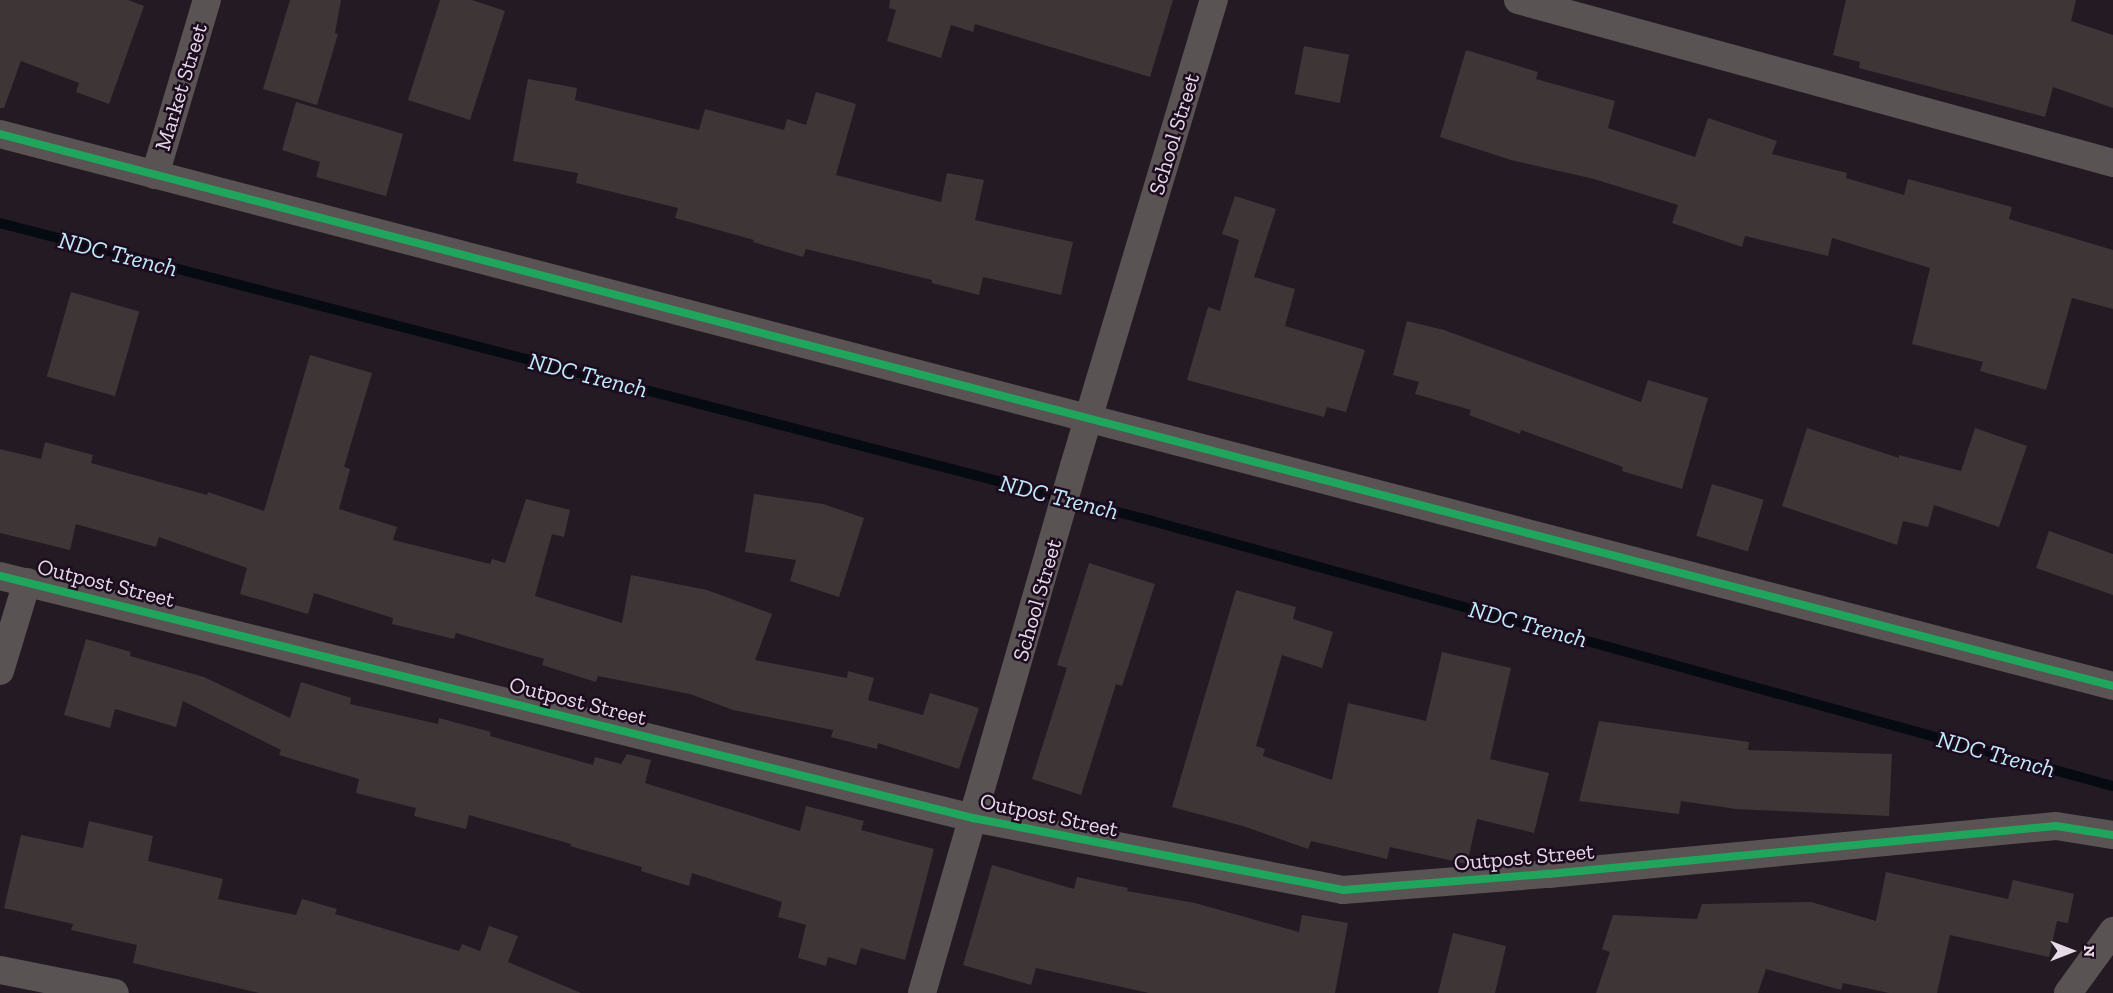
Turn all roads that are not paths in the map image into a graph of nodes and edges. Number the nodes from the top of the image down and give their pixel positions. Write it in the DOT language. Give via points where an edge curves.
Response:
graph roads {
  1 [pos="207,0"];
  2 [pos="1214,0"];
  3 [pos="1518,0"];
  4 [pos="0,134"];
  5 [pos="2113,163"];
  6 [pos="155,175"];
  7 [pos="1088,419"];
  8 [pos="14,579"];
  9 [pos="0,671"];
  10 [pos="2113,686"];
  11 [pos="973,818"];
  12 [pos="2113,835"];
  13 [pos="2113,931"];
  14 [pos="0,970"];
  15 [pos="115,993"];
  16 [pos="922,993"];
  17 [pos="2068,993"];
  1 -- 6 [label="street, Market Street"];
  2 -- 7 [label="street, School Street"];
  3 -- 5 [label="street"];
  4 -- 6 [label="street"];
  6 -- 7 [label="street"];
  7 -- 10 [label="street"];
  7 -- 11 [label="street, School Street"];
  8 -- 9 [label="street"];
  8 -- 11 [label="street, Outpost Street"];
  11 -- 12 [label="street, Outpost Street" via="1343,890 2056,826"];
  11 -- 16 [label="street, School Street"];
  13 -- 17 [label="street"];
  14 -- 15 [label="street"];
}
